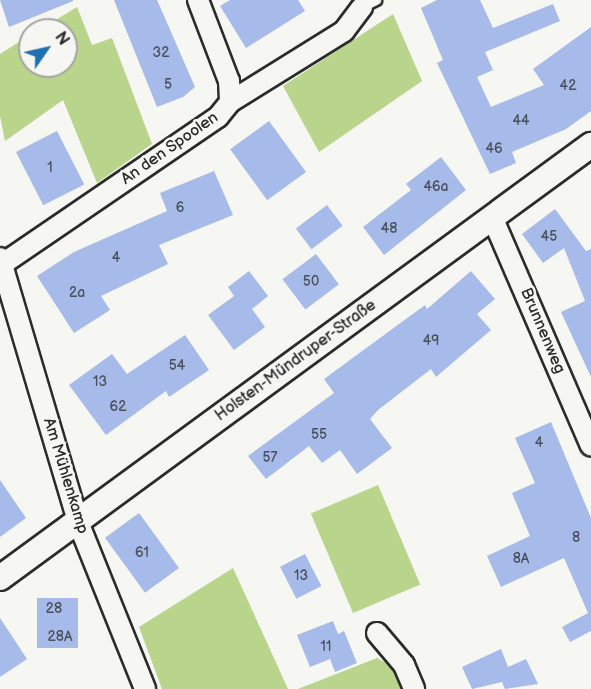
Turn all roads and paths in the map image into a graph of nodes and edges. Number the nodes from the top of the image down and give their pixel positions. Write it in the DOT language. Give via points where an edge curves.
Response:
graph roads {
  1 [pos="198,0"];
  2 [pos="369,4"];
  3 [pos="230,102"];
  4 [pos="591,145"];
  5 [pos="492,217"];
  6 [pos="1,261"];
  7 [pos="591,446"];
  8 [pos="78,522"];
  9 [pos="0,578"];
  10 [pos="377,633"];
  11 [pos="145,689"];
  12 [pos="414,689"];
  1 -- 3 [label="street" via="229,81"];
  2 -- 3 [label="street, An den Spoolen" via="344,32"];
  3 -- 6 [label="street, An den Spoolen" via="218,117"];
  4 -- 5 [label="street, Holsten-Mündruper-Straße"];
  5 -- 7 [label="street, Brunnenweg"];
  5 -- 8 [label="street, Holsten-Mündruper-Straße"];
  6 -- 8 [label="street, Am Mühlenkamp"];
  8 -- 9 [label="street, Holsten-Mündruper-Straße"];
  8 -- 11 [label="street, Am Mühlenkamp"];
  10 -- 12 [label="street" via="404,665"];
}
